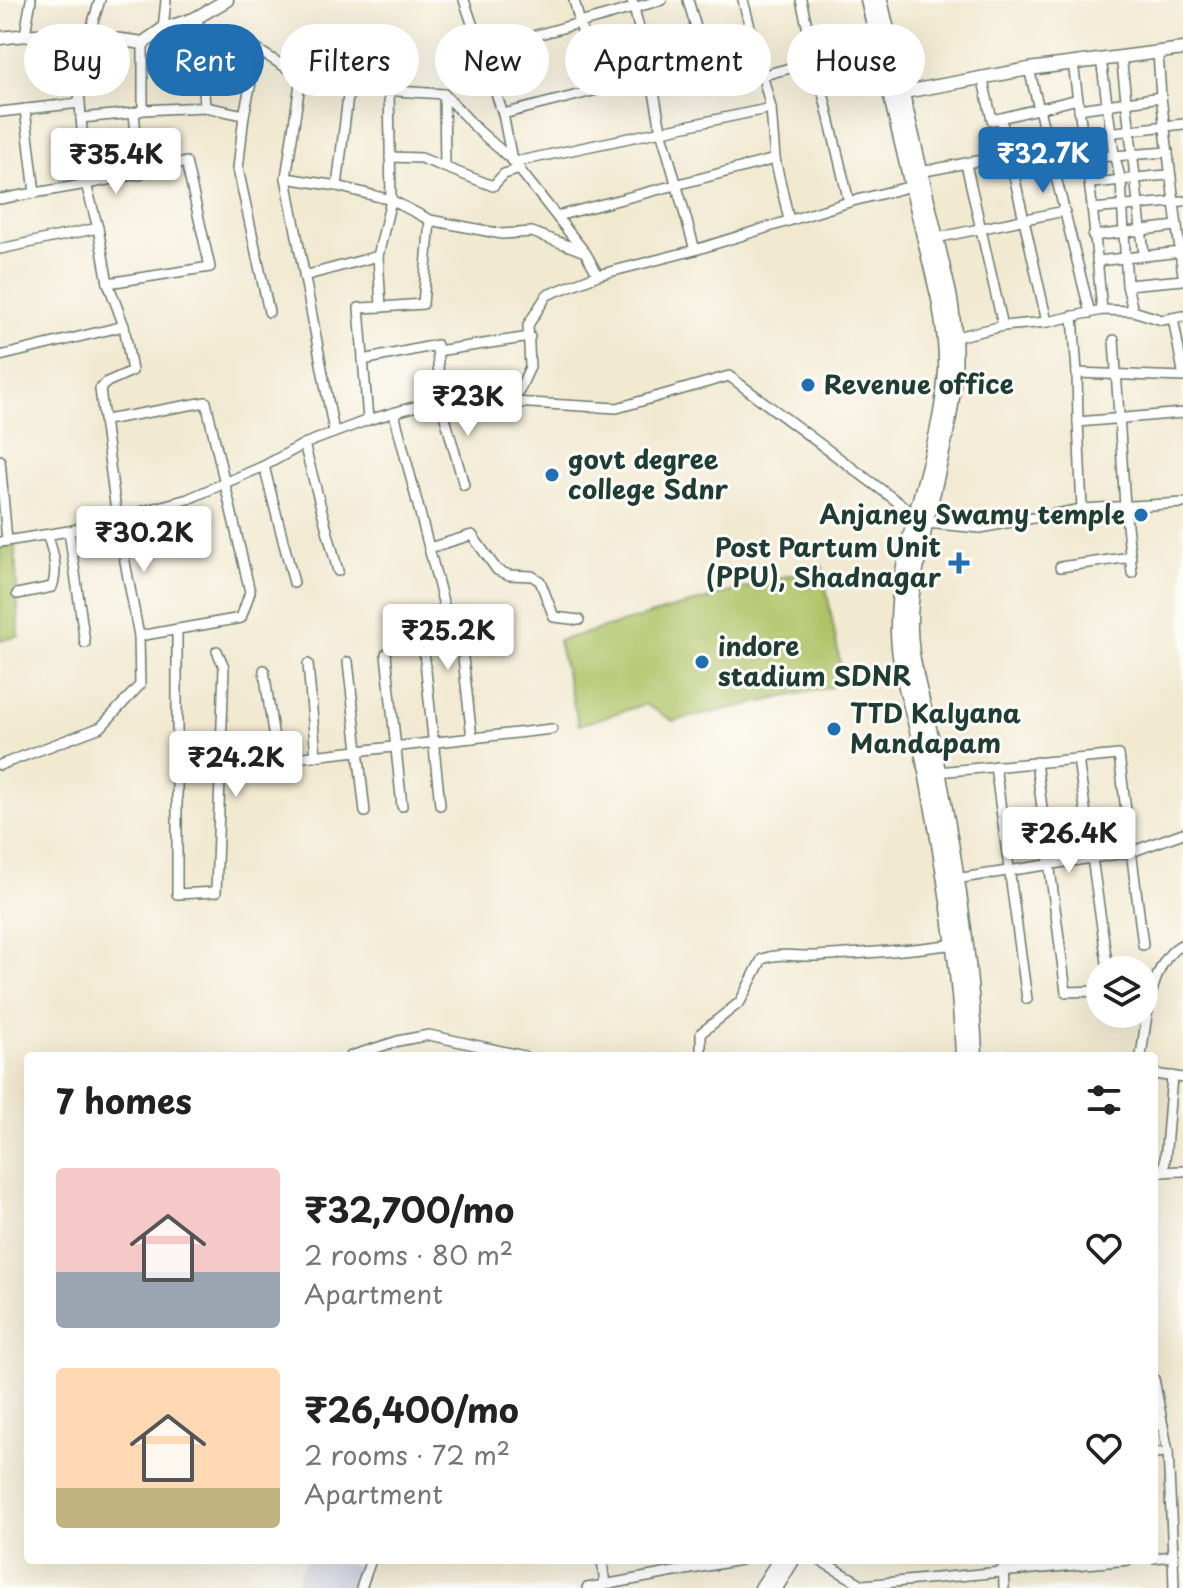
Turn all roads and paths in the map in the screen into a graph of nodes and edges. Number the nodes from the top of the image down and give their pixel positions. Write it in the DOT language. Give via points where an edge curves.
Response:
graph roads {
  1 [pos="31,0"];
  2 [pos="100,0"];
  3 [pos="166,0"];
  4 [pos="464,0"];
  5 [pos="574,0"];
  6 [pos="662,0"];
  7 [pos="688,0"];
  8 [pos="743,0"];
  9 [pos="801,0"];
  10 [pos="868,0"];
  11 [pos="880,0"];
  12 [pos="220,2"];
  13 [pos="633,4"];
  14 [pos="194,19"];
  15 [pos="580,23"];
  16 [pos="27,24"];
  17 [pos="92,24"];
  18 [pos="164,24"];
  19 [pos="178,24"];
  20 [pos="198,24"];
  21 [pos="473,24"];
  22 [pos="638,24"];
  23 [pos="695,24"];
  24 [pos="749,24"];
  25 [pos="806,24"];
  26 [pos="874,24"];
  27 [pos="884,24"];
  28 [pos="549,32"];
  29 [pos="24,34"];
  30 [pos="0,38"];
  31 [pos="130,41"];
  32 [pos="146,41"];
  33 [pos="143,43"];
  34 [pos="1183,49"];
  35 [pos="1158,52"];
  36 [pos="1121,56"];
  37 [pos="1101,59"];
  38 [pos="1073,63"];
  39 [pos="1029,69"];
  40 [pos="982,76"];
  41 [pos="925,88"];
  42 [pos="79,96"];
  43 [pos="204,96"];
  44 [pos="248,96"];
  45 [pos="298,96"];
  46 [pos="348,96"];
  47 [pos="389,96"];
  48 [pos="444,96"];
  49 [pos="446,96"];
  50 [pos="497,96"];
  51 [pos="574,96"];
  52 [pos="655,96"];
  53 [pos="768,96"];
  54 [pos="823,96"];
  55 [pos="896,96"];
  56 [pos="897,96"];
  57 [pos="1161,97"];
  58 [pos="1126,102"];
  59 [pos="80,103"];
  60 [pos="1078,104"];
  61 [pos="1107,105"];
  62 [pos="205,107"];
  63 [pos="771,108"];
  64 [pos="25,109"];
  65 [pos="1039,110"];
  66 [pos="0,112"];
  67 [pos="138,112"];
  68 [pos="503,114"];
  69 [pos="244,115"];
  70 [pos="81,118"];
  71 [pos="1001,118"];
  72 [pos="1183,124"];
  73 [pos="1164,126"];
  74 [pos="1130,129"];
  75 [pos="661,130"];
  76 [pos="1111,131"];
  77 [pos="1083,136"];
  78 [pos="1048,144"];
  79 [pos="1168,152"];
  80 [pos="1114,154"];
  81 [pos="1132,154"];
  82 [pos="1008,155"];
  83 [pos="390,157"];
  84 [pos="1085,158"];
  85 [pos="775,159"];
  86 [pos="516,164"];
  87 [pos="966,164"];
  88 [pos="445,167"];
  89 [pos="920,172"];
  90 [pos="140,175"];
  91 [pos="1170,175"];
  92 [pos="1135,177"];
  93 [pos="286,178"];
  94 [pos="1121,181"];
  95 [pos="1089,183"];
  96 [pos="86,184"];
  97 [pos="677,185"];
  98 [pos="337,186"];
  99 [pos="912,186"];
  100 [pos="35,193"];
  101 [pos="0,199"];
  102 [pos="391,200"];
  103 [pos="1178,201"];
  104 [pos="849,202"];
  105 [pos="1138,204"];
  106 [pos="1121,206"];
  107 [pos="1092,209"];
  108 [pos="1064,211"];
  109 [pos="557,216"];
  110 [pos="430,220"];
  111 [pos="789,220"];
  112 [pos="1025,221"];
  113 [pos="1176,226"];
  114 [pos="98,228"];
  115 [pos="980,228"];
  116 [pos="1141,231"];
  117 [pos="1123,233"];
  118 [pos="1093,236"];
  119 [pos="936,238"];
  120 [pos="0,249"];
  121 [pos="695,250"];
  122 [pos="585,252"];
  123 [pos="1181,252"];
  124 [pos="1144,254"];
  125 [pos="378,256"];
  126 [pos="1125,257"];
  127 [pos="1097,261"];
  128 [pos="598,275"];
  129 [pos="304,276"];
  130 [pos="1183,278"];
  131 [pos="108,283"];
  132 [pos="1127,285"];
  133 [pos="381,307"];
  134 [pos="1102,310"];
  135 [pos="1133,311"];
  136 [pos="269,312"];
  137 [pos="1090,313"];
  138 [pos="1073,316"];
  139 [pos="1178,317"];
  140 [pos="1047,322"];
  141 [pos="124,326"];
  142 [pos="1003,326"];
  143 [pos="530,337"];
  144 [pos="956,337"];
  145 [pos="1114,340"];
  146 [pos="437,351"];
  147 [pos="0,356"];
  148 [pos="363,360"];
  149 [pos="1077,373"];
  150 [pos="1116,374"];
  151 [pos="1183,374"];
  152 [pos="440,400"];
  153 [pos="514,402"];
  154 [pos="394,413"];
  155 [pos="1183,413"];
  156 [pos="1120,418"];
  157 [pos="106,420"];
  158 [pos="368,420"];
  159 [pos="1078,422"];
  160 [pos="334,432"];
  161 [pos="304,444"];
  162 [pos="0,460"];
  163 [pos="264,466"];
  164 [pos="226,483"];
  165 [pos="464,485"];
  166 [pos="1183,503"];
  167 [pos="1125,506"];
  168 [pos="1082,509"];
  169 [pos="117,519"];
  170 [pos="920,520"];
  171 [pos="69,531"];
  172 [pos="47,535"];
  173 [pos="3,541"];
  174 [pos="429,548"];
  175 [pos="1131,557"];
  176 [pos="1060,567"];
  177 [pos="338,571"];
  178 [pos="1132,573"];
  179 [pos="294,583"];
  180 [pos="17,594"];
  181 [pos="579,620"];
  182 [pos="448,621"];
  183 [pos="177,629"];
  184 [pos="139,636"];
  185 [pos="85,643"];
  186 [pos="217,651"];
  187 [pos="386,654"];
  188 [pos="348,662"];
  189 [pos="308,664"];
  190 [pos="264,670"];
  191 [pos="552,729"];
  192 [pos="472,738"];
  193 [pos="433,743"];
  194 [pos="395,747"];
  195 [pos="357,752"];
  196 [pos="316,756"];
  197 [pos="1078,759"];
  198 [pos="1036,762"];
  199 [pos="0,765"];
  200 [pos="995,766"];
  201 [pos="938,772"];
  202 [pos="440,805"];
  203 [pos="402,806"];
  204 [pos="365,812"];
  205 [pos="1183,833"];
  206 [pos="1131,852"];
  207 [pos="1091,857"];
  208 [pos="1051,865"];
  209 [pos="1009,872"];
  210 [pos="955,879"];
  211 [pos="954,944"];
  212 [pos="1183,944"];
  213 [pos="1143,945"];
  214 [pos="1106,956"];
  215 [pos="1158,974"];
  216 [pos="1086,991"];
  217 [pos="1027,999"];
  218 [pos="1144,1028"];
  219 [pos="364,1052"];
  220 [pos="506,1052"];
  221 [pos="701,1052"];
  222 [pos="963,1052"];
  223 [pos="975,1052"];
  224 [pos="1141,1052"];
  225 [pos="1158,1074"];
  226 [pos="1172,1076"];
  227 [pos="1183,1078"];
  228 [pos="1183,1171"];
  229 [pos="1159,1172"];
  230 [pos="1158,1400"];
  231 [pos="1168,1452"];
  232 [pos="1158,1453"];
  233 [pos="1173,1556"];
  234 [pos="1158,1558"];
  235 [pos="370,1564"];
  236 [pos="602,1564"];
  237 [pos="718,1564"];
  238 [pos="777,1564"];
  239 [pos="790,1564"];
  240 [pos="825,1564"];
  241 [pos="1003,1564"];
  242 [pos="1087,1564"];
  243 [pos="1004,1572"];
  244 [pos="605,1585"];
  245 [pos="862,1587"];
  246 [pos="361,1588"];
  247 [pos="587,1588"];
  248 [pos="762,1588"];
  249 [pos="775,1588"];
  250 [pos="1004,1588"];
  251 [pos="1174,1588"];
  1 -- 16 [label="street"];
  2 -- 17 [label="street"];
  3 -- 18 [label="street"];
  4 -- 21 [label="street"];
  5 -- 15 [label="street"];
  6 -- 13 [label="street"];
  7 -- 23 [label="street"];
  8 -- 24 [label="street"];
  9 -- 25 [label="street"];
  10 -- 26 [label="main road"];
  11 -- 27 [label="main road"];
  12 -- 14 [label="main road"];
  13 -- 15 [label="street"];
  13 -- 22 [label="street"];
  14 -- 19 [label="main road"];
  14 -- 20 [label="street"];
  15 -- 28 [label="street"];
  29 -- 30 [label="main road"];
  31 -- 33 [label="main road"];
  32 -- 33 [label="main road"];
  33 -- 67 [label="street"];
  34 -- 35 [label="main road"];
  35 -- 36 [label="main road"];
  35 -- 57 [label="street"];
  36 -- 37 [label="main road"];
  36 -- 58 [label="street"];
  37 -- 38 [label="main road"];
  37 -- 61 [label="street"];
  38 -- 39 [label="main road"];
  38 -- 60 [label="street"];
  39 -- 40 [label="main road"];
  39 -- 65 [label="street"];
  40 -- 41 [label="main road"];
  40 -- 71 [label="street" via="992,120"];
  42 -- 59 [label="street"];
  43 -- 62 [label="street"];
  44 -- 69 [label="street"];
  45 -- 93 [label="street"];
  46 -- 98 [label="street"];
  47 -- 83 [label="street"];
  48 -- 88 [label="street"];
  49 -- 86 [label="street"];
  50 -- 68 [label="street"];
  51 -- 68 [label="street"];
  52 -- 75 [label="street"];
  53 -- 63 [label="street"];
  54 -- 104 [label="street"];
  55 -- 99 [label="main road"];
  56 -- 89 [label="main road"];
  57 -- 58 [label="street"];
  57 -- 73 [label="street"];
  58 -- 61 [label="street"];
  58 -- 74 [label="street"];
  59 -- 64 [label="street"];
  59 -- 70 [label="street"];
  60 -- 61 [label="street"];
  60 -- 65 [label="street"];
  60 -- 77 [label="street"];
  61 -- 76 [label="street"];
  62 -- 67 [label="street"];
  62 -- 69 [label="street"];
  63 -- 75 [label="street"];
  63 -- 85 [label="street"];
  64 -- 66 [label="street"];
  64 -- 100 [label="street"];
  65 -- 71 [label="street"];
  65 -- 78 [label="street"];
  67 -- 70 [label="street"];
  67 -- 90 [label="street"];
  68 -- 86 [label="street"];
  69 -- 136 [label="street" via="238,169"];
  70 -- 96 [label="street"];
  71 -- 82 [label="street"];
  72 -- 73 [label="street"];
  73 -- 74 [label="street"];
  73 -- 79 [label="street"];
  74 -- 76 [label="street"];
  74 -- 81 [label="street"];
  75 -- 86 [label="street"];
  75 -- 97 [label="street"];
  76 -- 77 [label="street"];
  76 -- 80 [label="street"];
  77 -- 78 [label="street"];
  77 -- 84 [label="street"];
  78 -- 82 [label="street"];
  78 -- 108 [label="street"];
  79 -- 81 [label="street"];
  79 -- 91 [label="street"];
  80 -- 81 [label="street"];
  80 -- 84 [label="street"];
  80 -- 94 [label="street"];
  81 -- 92 [label="street"];
  82 -- 87 [label="street"];
  82 -- 112 [label="street"];
  83 -- 88 [label="street" via="421,158"];
  83 -- 102 [label="street"];
  84 -- 95 [label="street"];
  85 -- 97 [label="street"];
  85 -- 111 [label="street"];
  86 -- 88 [label="street" via="493,186"];
  86 -- 109 [label="street"];
  87 -- 89 [label="street"];
  87 -- 115 [label="street"];
  89 -- 119 [label="main road"];
  90 -- 96 [label="street"];
  90 -- 131 [label="street" via="186,162 210,267"];
  91 -- 92 [label="street"];
  91 -- 103 [label="street"];
  92 -- 94 [label="street"];
  92 -- 105 [label="street"];
  93 -- 98 [label="street"];
  93 -- 129 [label="street"];
  94 -- 95 [label="street"];
  94 -- 106 [label="street"];
  95 -- 107 [label="street"];
  96 -- 100 [label="street"];
  96 -- 114 [label="street"];
  97 -- 109 [label="street"];
  97 -- 121 [label="street"];
  98 -- 102 [label="street"];
  99 -- 104 [label="street"];
  99 -- 170 [label="main road" via="946,345"];
  100 -- 101 [label="street"];
  102 -- 110 [label="street"];
  102 -- 125 [label="street"];
  103 -- 105 [label="street"];
  103 -- 113 [label="street"];
  104 -- 111 [label="street"];
  105 -- 106 [label="street"];
  105 -- 116 [label="street"];
  106 -- 107 [label="street"];
  106 -- 117 [label="street"];
  107 -- 118 [label="street"];
  108 -- 112 [label="street"];
  108 -- 137 [label="street"];
  109 -- 122 [label="street"];
  110 -- 122 [label="street" via="502,234 532,232"];
  110 -- 133 [label="street" via="423,304"];
  111 -- 121 [label="street"];
  112 -- 115 [label="street"];
  112 -- 140 [label="street"];
  113 -- 116 [label="street"];
  113 -- 123 [label="street"];
  114 -- 120 [label="street"];
  114 -- 131 [label="street"];
  115 -- 119 [label="street"];
  115 -- 142 [label="street"];
  116 -- 117 [label="street"];
  116 -- 124 [label="street"];
  117 -- 118 [label="street"];
  117 -- 126 [label="street"];
  118 -- 127 [label="street"];
  119 -- 144 [label="main road"];
  121 -- 128 [label="street"];
  122 -- 128 [label="street"];
  123 -- 124 [label="street"];
  123 -- 130 [label="street"];
  124 -- 126 [label="street"];
  125 -- 129 [label="street"];
  125 -- 133 [label="street"];
  126 -- 127 [label="street"];
  126 -- 132 [label="street"];
  127 -- 134 [label="street"];
  128 -- 143 [label="street" via="547,295 528,325"];
  129 -- 160 [label="street"];
  130 -- 132 [label="street"];
  131 -- 141 [label="street"];
  132 -- 135 [label="street"];
  133 -- 148 [label="street" via="359,308"];
  134 -- 135 [label="street"];
  134 -- 137 [label="street"];
  135 -- 139 [label="street" via="1162,320"];
  137 -- 138 [label="street"];
  138 -- 140 [label="street"];
  138 -- 149 [label="street"];
  139 -- 151 [label="street"];
  140 -- 142 [label="street"];
  141 -- 147 [label="street"];
  141 -- 157 [label="street" via="132,371 100,389"];
  142 -- 144 [label="street"];
  143 -- 146 [label="street"];
  143 -- 153 [label="street" via="530,367"];
  144 -- 170 [label="main road" via="955,390"];
  145 -- 150 [label="street"];
  146 -- 148 [label="street" via="437,345"];
  146 -- 152 [label="street"];
  148 -- 158 [label="street"];
  149 -- 150 [label="street"];
  149 -- 159 [label="street"];
  150 -- 151 [label="street"];
  150 -- 156 [label="street"];
  152 -- 153 [label="street"];
  152 -- 154 [label="street"];
  152 -- 165 [label="street"];
  153 -- 170 [label="street" via="617,408 729,376"];
  154 -- 158 [label="street"];
  154 -- 174 [label="street"];
  155 -- 156 [label="street"];
  156 -- 159 [label="street"];
  156 -- 167 [label="street"];
  157 -- 164 [label="street" via="206,402"];
  157 -- 169 [label="street"];
  158 -- 160 [label="street"];
  159 -- 168 [label="street"];
  160 -- 161 [label="street"];
  161 -- 163 [label="street"];
  161 -- 177 [label="street"];
  162 -- 173 [label="street"];
  163 -- 164 [label="street"];
  163 -- 179 [label="street"];
  164 -- 169 [label="street"];
  164 -- 183 [label="street" via="250,592 241,618"];
  166 -- 167 [label="street"];
  167 -- 168 [label="street"];
  167 -- 175 [label="street"];
  168 -- 170 [label="street" via="980,528"];
  169 -- 171 [label="street"];
  169 -- 184 [label="street"];
  170 -- 201 [label="main road" via="910,628"];
  170 -- 211 [label="main road" via="902,576 899,650 923,756"];
  171 -- 172 [label="street"];
  171 -- 185 [label="street"];
  172 -- 173 [label="street"];
  172 -- 180 [label="street" via="55,583"];
  174 -- 181 [label="street" via="472,535 497,570 540,581 554,617"];
  174 -- 182 [label="street"];
  175 -- 176 [label="street"];
  175 -- 178 [label="street"];
  182 -- 192 [label="street" via="461,640"];
  182 -- 193 [label="street" via="422,632"];
  183 -- 184 [label="street"];
  183 -- 186 [label="street" via="177,894 216,892 224,667"];
  184 -- 199 [label="street" via="140,685 101,727"];
  187 -- 194 [label="street"];
  188 -- 195 [label="street"];
  189 -- 196 [label="street"];
  190 -- 196 [label="street" via="277,760"];
  191 -- 192 [label="street"];
  192 -- 193 [label="street"];
  193 -- 194 [label="street"];
  193 -- 202 [label="street"];
  194 -- 195 [label="street"];
  194 -- 203 [label="street"];
  195 -- 196 [label="street"];
  195 -- 204 [label="street"];
  197 -- 198 [label="street"];
  197 -- 206 [label="street" via="1119,755"];
  197 -- 207 [label="street"];
  198 -- 200 [label="street"];
  198 -- 208 [label="street"];
  200 -- 201 [label="street"];
  200 -- 209 [label="street"];
  201 -- 210 [label="main road"];
  205 -- 206 [label="street"];
  206 -- 207 [label="street"];
  206 -- 213 [label="street"];
  207 -- 208 [label="street"];
  207 -- 214 [label="street"];
  208 -- 209 [label="street"];
  208 -- 216 [label="street" via="1066,992"];
  209 -- 210 [label="street"];
  209 -- 217 [label="street"];
  210 -- 223 [label="main road"];
  211 -- 221 [label="street" via="762,959 740,1002 701,1033"];
  211 -- 222 [label="main road"];
  212 -- 215 [label="street"];
  218 -- 224 [label="street"];
  219 -- 220 [label="street" via="429,1035"];
  225 -- 226 [label="street"];
  226 -- 227 [label="street"];
  226 -- 229 [label="street"];
  228 -- 229 [label="street"];
  230 -- 231 [label="street"];
  231 -- 232 [label="street"];
  231 -- 233 [label="street"];
  233 -- 234 [label="street"];
  233 -- 251 [label="street"];
  235 -- 246 [label="street"];
  236 -- 244 [label="street"];
  237 -- 244 [label="street"];
  238 -- 248 [label="main road"];
  239 -- 249 [label="main road"];
  240 -- 245 [label="street"];
  241 -- 243 [label="street"];
  242 -- 243 [label="street"];
  243 -- 245 [label="street"];
  243 -- 250 [label="street"];
  244 -- 247 [label="street"];
}
